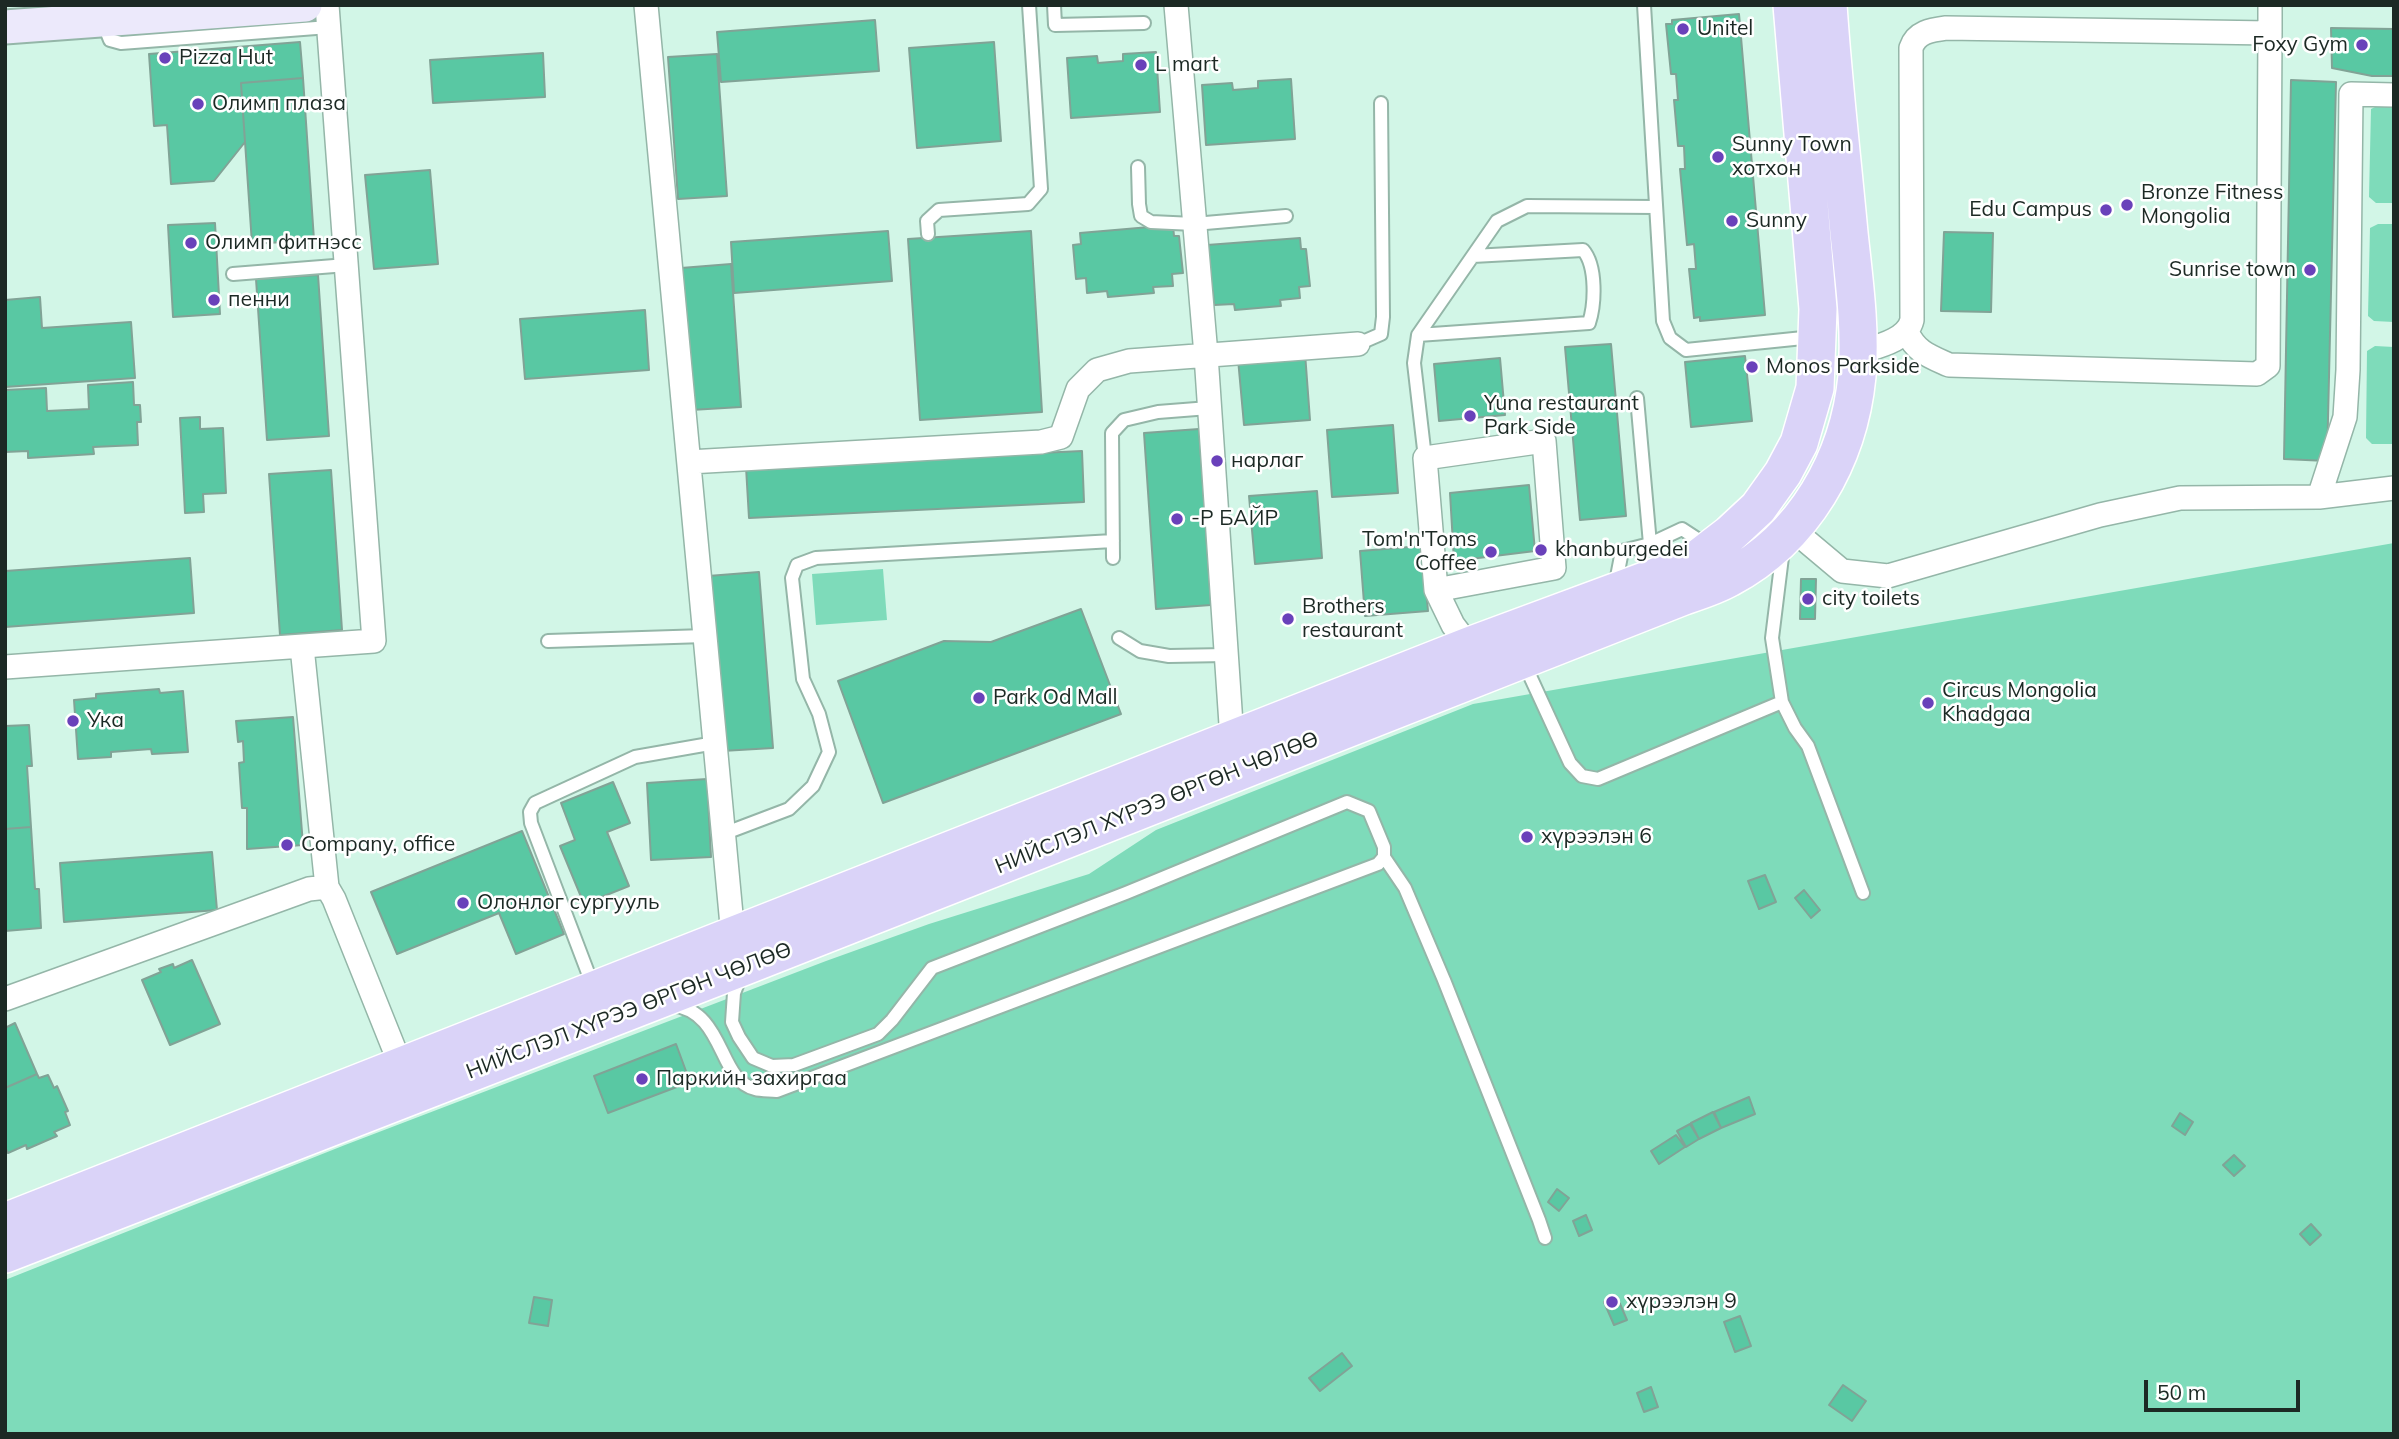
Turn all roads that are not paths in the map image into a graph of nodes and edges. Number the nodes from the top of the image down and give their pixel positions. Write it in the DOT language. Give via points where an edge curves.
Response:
graph roads {
  1 [pos="646,5"];
  2 [pos="1029,5"];
  3 [pos="1054,5"];
  4 [pos="1176,5"];
  5 [pos="1644,5"];
  6 [pos="1792,5"];
  7 [pos="1828,5"];
  8 [pos="2270,5"];
  9 [pos="320,13"];
  10 [pos="1144,23"];
  11 [pos="5,27"];
  12 [pos="2270,33"];
  13 [pos="2394,95"];
  14 [pos="1381,103"];
  15 [pos="1138,167"];
  16 [pos="1656,207"];
  17 [pos="1286,216"];
  18 [pos="1194,224"];
  19 [pos="928,234"];
  20 [pos="1473,256"];
  21 [pos="348,265"];
  22 [pos="233,274"];
  23 [pos="1907,332"];
  24 [pos="1418,335"];
  25 [pos="1817,337"];
  26 [pos="1358,344"];
  27 [pos="1857,353"];
  28 [pos="1206,355"];
  29 [pos="1637,398"];
  30 [pos="1209,408"];
  31 [pos="1425,458"];
  32 [pos="689,462"];
  33 [pos="2394,488"];
  34 [pos="2319,497"];
  35 [pos="1788,534"];
  36 [pos="1113,541"];
  37 [pos="1650,544"];
  38 [pos="1711,549"];
  39 [pos="1113,558"];
  40 [pos="1436,590"];
  41 [pos="1614,592"];
  42 [pos="705,636"];
  43 [pos="1119,638"];
  44 [pos="548,642"];
  45 [pos="1469,646"];
  46 [pos="302,647"];
  47 [pos="1226,655"];
  48 [pos="1522,660"];
  49 [pos="5,667"];
  50 [pos="1782,702"];
  51 [pos="715,743"];
  52 [pos="1216,757"];
  53 [pos="723,834"];
  54 [pos="1384,857"];
  55 [pos="327,887"];
  56 [pos="1863,893"];
  57 [pos="739,951"];
  58 [pos="595,990"];
  59 [pos="5,999"];
  60 [pos="650,1003"];
  61 [pos="449,1064"];
  62 [pos="401,1066"];
  63 [pos="5,1222"];
  64 [pos="1545,1238"];
  65 [pos="5,1254"];
  1 -- 32 [label="street"];
  2 -- 19 [label="lane" via="1041,189 1028,204 939,210 927,221"];
  3 -- 10 [label="lane" via="1055,25"];
  4 -- 18 [label="street"];
  5 -- 16 [label="lane"];
  6 -- 25 [label="main road, НИЙСЛЭЛ ХҮРЭЭ ӨРГӨН ЧӨЛӨӨ"];
  7 -- 27 [label="main road, НИЙСЛЭЛ ХҮРЭЭ ӨРГӨН ЧӨЛӨӨ"];
  8 -- 12 [label="street"];
  9 -- 11 [label="main road"];
  9 -- 21 [label="street"];
  12 -- 23 [label="street" via="1946,27 1919,36 1911,48 1913,317"];
  12 -- 23 [label="street" via="2268,366 2257,374 1949,365 1913,346"];
  13 -- 34 [label="street" via="2351,94 2346,417"];
  14 -- 26 [label="lane" via="1383,317 1381,334"];
  15 -- 18 [label="lane" via="1142,216 1151,222"];
  16 -- 20 [label="lane" via="1527,206 1497,221"];
  16 -- 25 [label="lane" via="1663,321 1670,338 1686,350"];
  17 -- 18 [label="lane"];
  18 -- 28 [label="street"];
  20 -- 24 [label="lane"];
  20 -- 24 [label="lane" via="1583,250 1590,258 1594,308 1588,323"];
  21 -- 22 [label="lane"];
  21 -- 46 [label="street" via="374,642"];
  23 -- 27 [label="street"];
  24 -- 31 [label="lane" via="1414,363"];
  25 -- 38 [label="main road, НИЙСЛЭЛ ХҮРЭЭ ӨРГӨН ЧӨЛӨӨ" via="1815,387 1799,443 1758,508"];
  26 -- 28 [label="street"];
  27 -- 35 [label="main road, НИЙСЛЭЛ ХҮРЭЭ ӨРГӨН ЧӨЛӨӨ" via="1850,422 1836,464 1815,501"];
  28 -- 30 [label="street"];
  28 -- 32 [label="street" via="1129,361 1097,370 1078,389 1061,438"];
  29 -- 37 [label="lane"];
  30 -- 36 [label="lane" via="1158,412 1124,421 1112,433"];
  30 -- 47 [label="street"];
  31 -- 40 [label="street"];
  31 -- 40 [label="street" via="1544,441 1554,568"];
  32 -- 42 [label="street"];
  33 -- 34 [label="street"];
  34 -- 35 [label="street" via="2180,498 2100,515 1888,576 1842,571"];
  35 -- 48 [label="main road, НИЙСЛЭЛ ХҮРЭЭ ӨРГӨН ЧӨЛӨӨ" via="1728,579"];
  35 -- 50 [label="lane" via="1772,638"];
  36 -- 39 [label="lane"];
  36 -- 53 [label="lane" via="816,558 797,565 792,578 803,679 819,713 829,752 813,786 789,809"];
  37 -- 38 [label="lane" via="1682,528"];
  37 -- 41 [label="lane" via="1622,551"];
  38 -- 41 [label="main road, НИЙСЛЭЛ ХҮРЭЭ ӨРГӨН ЧӨЛӨӨ"];
  40 -- 45 [label="street"];
  41 -- 45 [label="main road, НИЙСЛЭЛ ХҮРЭЭ ӨРГӨН ЧӨЛӨӨ"];
  42 -- 44 [label="lane"];
  42 -- 51 [label="street"];
  43 -- 47 [label="lane" via="1140,651 1169,656"];
  45 -- 52 [label="main road, НИЙСЛЭЛ ХҮРЭЭ ӨРГӨН ЧӨЛӨӨ"];
  46 -- 49 [label="street"];
  46 -- 55 [label="street"];
  47 -- 52 [label="street"];
  48 -- 50 [label="lane" via="1570,763 1582,776 1598,779"];
  48 -- 52 [label="main road, НИЙСЛЭЛ ХҮРЭЭ ӨРГӨН ЧӨЛӨӨ"];
  50 -- 56 [label="lane" via="1808,747"];
  51 -- 53 [label="street"];
  51 -- 58 [label="lane" via="635,757 535,803 530,812"];
  52 -- 57 [label="main road, НИЙСЛЭЛ ХҮРЭЭ ӨРГӨН ЧӨЛӨӨ"];
  53 -- 57 [label="street"];
  54 -- 57 [label="lane" via="1369,811 1347,802 932,968 878,1034 794,1065 772,1066 753,1058 739,1037 732,1022"];
  54 -- 60 [label="lane" via="1378,864 777,1091 753,1089 733,1074 719,1041 703,1020 681,1006"];
  54 -- 64 [label="lane" via="1405,888 1469,1039"];
  55 -- 59 [label="street" via="309,888"];
  55 -- 62 [label="street"];
  57 -- 58 [label="main road, НИЙСЛЭЛ ХҮРЭЭ ӨРГӨН ЧӨЛӨӨ"];
  57 -- 60 [label="main road, НИЙСЛЭЛ ХҮРЭЭ ӨРГӨН ЧӨЛӨӨ"];
  58 -- 61 [label="main road, НИЙСЛЭЛ ХҮРЭЭ ӨРГӨН ЧӨЛӨӨ"];
  60 -- 61 [label="main road, НИЙСЛЭЛ ХҮРЭЭ ӨРГӨН ЧӨЛӨӨ"];
  61 -- 62 [label="main road, НИЙСЛЭЛ ХҮРЭЭ ӨРГӨН ЧӨЛӨӨ"];
  61 -- 65 [label="main road, НИЙСЛЭЛ ХҮРЭЭ ӨРГӨН ЧӨЛӨӨ"];
  62 -- 63 [label="main road, НИЙСЛЭЛ ХҮРЭЭ ӨРГӨН ЧӨЛӨӨ"];
}
